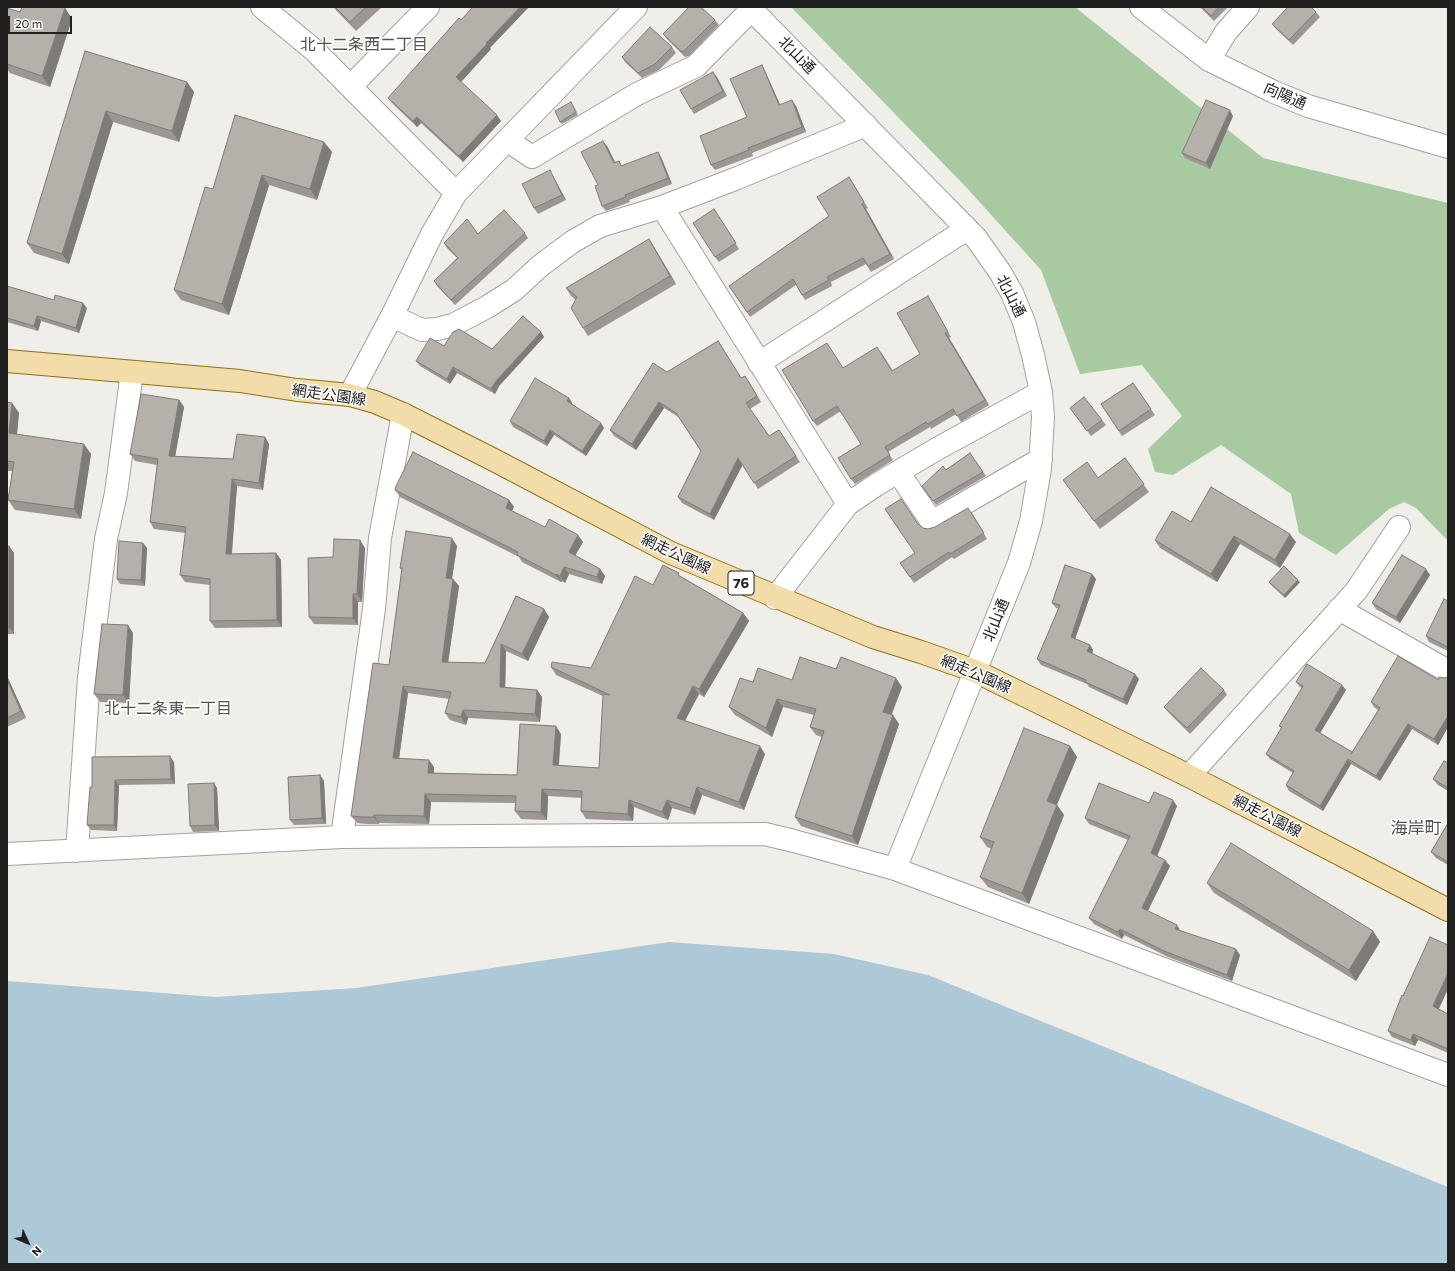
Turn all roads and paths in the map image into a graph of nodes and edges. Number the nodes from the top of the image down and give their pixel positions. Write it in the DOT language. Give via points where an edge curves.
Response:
graph roads {
  1 [pos="262,7"];
  2 [pos="428,7"];
  3 [pos="636,7"];
  4 [pos="1248,7"];
  5 [pos="750,8"];
  6 [pos="1145,9"];
  7 [pos="1209,60"];
  8 [pos="351,86"];
  9 [pos="866,124"];
  10 [pos="507,140"];
  11 [pos="1448,147"];
  12 [pos="456,193"];
  13 [pos="662,207"];
  14 [pos="967,229"];
  15 [pos="392,316"];
  16 [pos="7,361"];
  17 [pos="759,363"];
  18 [pos="132,372"];
  19 [pos="1041,392"];
  20 [pos="350,395"];
  21 [pos="403,414"];
  22 [pos="1041,459"];
  23 [pos="898,472"];
  24 [pos="848,504"];
  25 [pos="1399,528"];
  26 [pos="775,598"];
  27 [pos="1340,609"];
  28 [pos="975,671"];
  29 [pos="1448,671"];
  30 [pos="1189,776"];
  31 [pos="342,837"];
  32 [pos="76,851"];
  33 [pos="7,854"];
  34 [pos="895,869"];
  35 [pos="1448,910"];
  36 [pos="1448,1075"];
  1 -- 8 [label="street" via="314,50"];
  2 -- 8 [label="street"];
  3 -- 10 [label="street"];
  4 -- 7 [label="street" via="1226,32"];
  5 -- 9 [label="street, 北山通"];
  5 -- 10 [label="street" via="696,66 637,94 532,157"];
  6 -- 7 [label="street, 向陽通"];
  7 -- 11 [label="street, 向陽通" via="1308,106"];
  8 -- 12 [label="street"];
  9 -- 13 [label="street"];
  9 -- 14 [label="street, 北山通"];
  10 -- 12 [label="street"];
  12 -- 15 [label="street" via="432,234"];
  13 -- 15 [label="street" via="600,226 545,262 514,290 453,325 422,330"];
  13 -- 17 [label="street"];
  14 -- 17 [label="street"];
  14 -- 19 [label="street, 北山通" via="976,238 1012,293 1024,322"];
  15 -- 20 [label="street"];
  16 -- 18 [label="main road, 網走公園線 / 76"];
  17 -- 24 [label="street"];
  18 -- 20 [label="main road, 網走公園線 / 76" via="240,380 297,390"];
  18 -- 32 [label="street" via="116,493 106,539 89,677"];
  19 -- 22 [label="street, 北山通"];
  19 -- 23 [label="street"];
  20 -- 21 [label="main road, 網走公園線 / 76"];
  21 -- 26 [label="main road, 網走公園線 / 76" via="671,553"];
  21 -- 31 [label="street" via="380,538 374,609"];
  22 -- 23 [label="street" via="932,522"];
  22 -- 28 [label="street, 北山通" via="1031,521 1019,563"];
  23 -- 24 [label="street"];
  24 -- 26 [label="street"];
  25 -- 27 [label="street"];
  26 -- 28 [label="main road, 網走公園線 / 76" via="873,638"];
  27 -- 29 [label="street"];
  27 -- 30 [label="street"];
  28 -- 30 [label="main road, 網走公園線 / 76"];
  28 -- 34 [label="street, 北山通"];
  30 -- 35 [label="main road, 網走公園線 / 76"];
  31 -- 32 [label="street"];
  31 -- 34 [label="street" via="765,834"];
  32 -- 33 [label="street"];
  34 -- 36 [label="street"];
}
